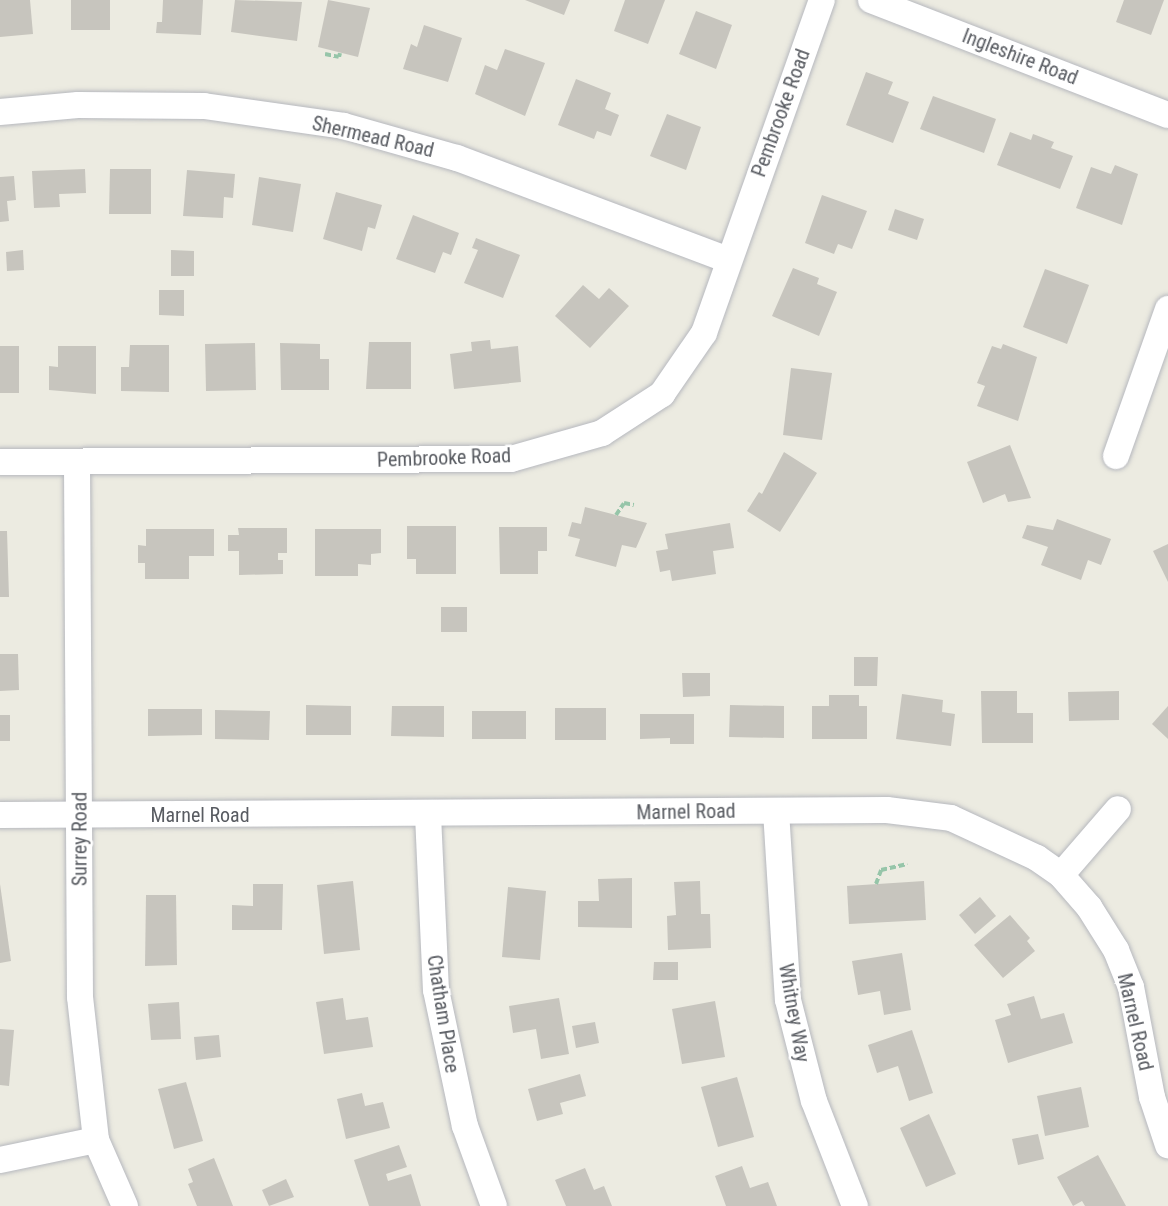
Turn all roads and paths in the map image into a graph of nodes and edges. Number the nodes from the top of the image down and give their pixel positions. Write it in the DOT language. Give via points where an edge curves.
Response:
graph roads {
  1 [pos="822,0"];
  2 [pos="871,0"];
  3 [pos="340,53"];
  4 [pos="325,54"];
  5 [pos="0,112"];
  6 [pos="1168,115"];
  7 [pos="729,260"];
  8 [pos="1168,309"];
  9 [pos="1116,456"];
  10 [pos="0,462"];
  11 [pos="77,464"];
  12 [pos="634,505"];
  13 [pos="616,515"];
  14 [pos="1118,808"];
  15 [pos="776,811"];
  16 [pos="0,815"];
  17 [pos="80,815"];
  18 [pos="428,815"];
  19 [pos="907,864"];
  20 [pos="1061,875"];
  21 [pos="876,884"];
  22 [pos="96,1140"];
  23 [pos="1168,1145"];
  24 [pos="0,1160"];
  25 [pos="125,1206"];
  26 [pos="494,1206"];
  27 [pos="855,1206"];
  1 -- 7 [label="street, Pembrooke Road"];
  2 -- 6 [label="street, Ingleshire Road"];
  3 -- 4 [label="path" via="339,57"];
  5 -- 7 [label="street, Shermead Road" via="78,105 204,106 344,126 457,158"];
  7 -- 11 [label="street, Pembrooke Road" via="704,333 662,394 602,433 511,459"];
  8 -- 9 [label="street"];
  10 -- 11 [label="street, Pembrooke Road"];
  11 -- 17 [label="street, Surrey Road"];
  12 -- 13 [label="path" via="624,503"];
  14 -- 20 [label="street"];
  15 -- 18 [label="street, Marnel Road"];
  15 -- 20 [label="street, Marnel Road" via="932,813 1002,838"];
  15 -- 27 [label="street, Whitney Way" via="788,1000 813,1101"];
  16 -- 17 [label="street, Marnel Road"];
  17 -- 18 [label="street, Marnel Road"];
  17 -- 22 [label="street, Surrey Road" via="80,997"];
  18 -- 26 [label="street, Chatham Place" via="436,990 465,1126"];
  19 -- 21 [label="path" via="881,870"];
  20 -- 23 [label="street, Marnel Road" via="1089,907 1124,968 1138,1015 1152,1097"];
  22 -- 24 [label="street"];
  22 -- 25 [label="street, Surrey Road"];
}
